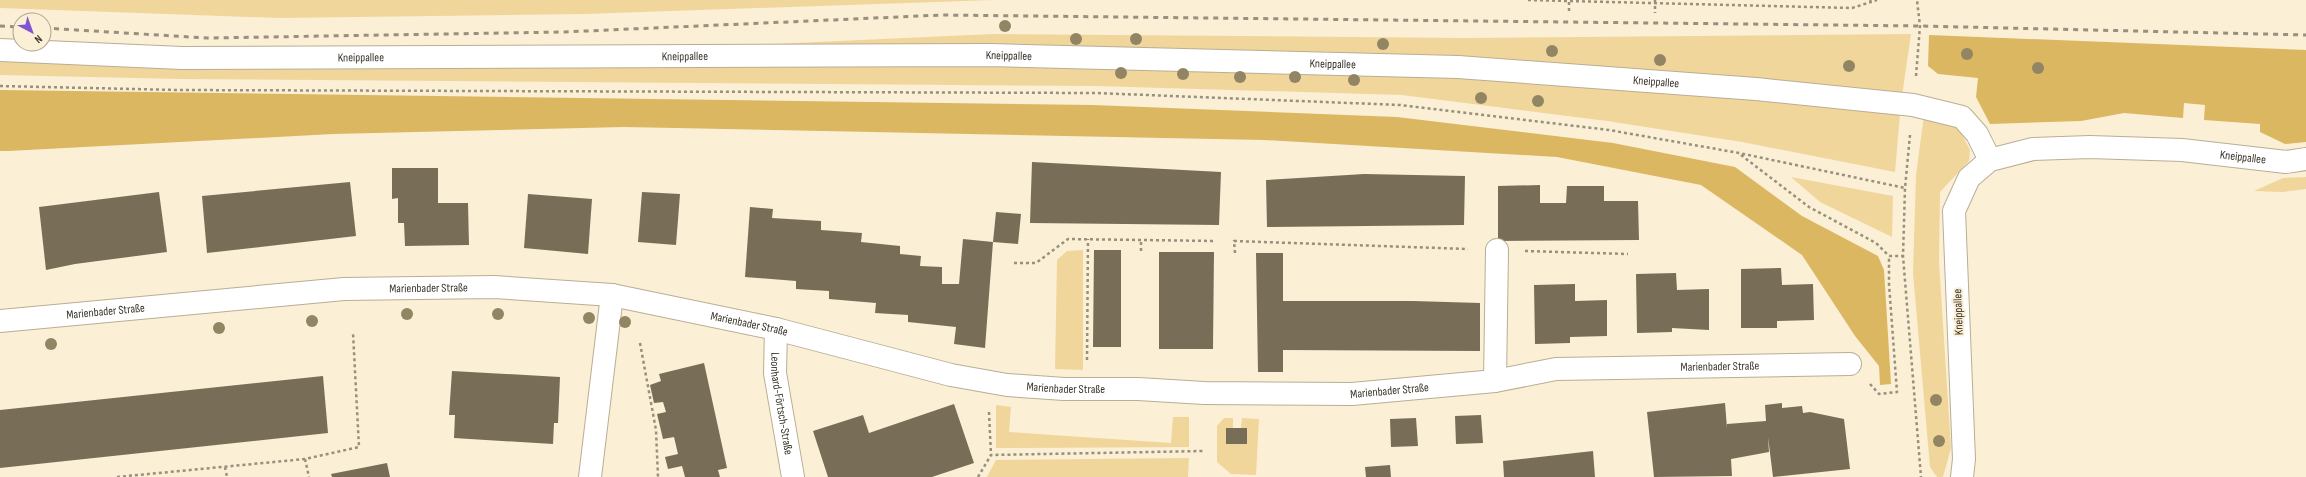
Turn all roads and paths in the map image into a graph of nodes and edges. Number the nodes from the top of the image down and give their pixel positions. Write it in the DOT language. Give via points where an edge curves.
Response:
graph roads {
  1 [pos="1528,0"];
  2 [pos="1569,0"];
  3 [pos="1750,0"];
  4 [pos="1877,0"];
  5 [pos="1917,0"];
  6 [pos="1595,1"];
  7 [pos="1633,1"];
  8 [pos="1655,1"];
  9 [pos="1871,1"];
  10 [pos="1750,6"];
  11 [pos="1569,11"];
  12 [pos="1655,13"];
  13 [pos="0,50"];
  14 [pos="0,86"];
  15 [pos="1913,105"];
  16 [pos="1739,153"];
  17 [pos="2306,159"];
  18 [pos="1990,160"];
  19 [pos="1905,188"];
  20 [pos="1088,239"];
  21 [pos="1141,240"];
  22 [pos="1216,240"];
  23 [pos="1497,250"];
  24 [pos="1141,251"];
  25 [pos="1235,253"];
  26 [pos="1628,254"];
  27 [pos="1889,256"];
  28 [pos="1903,256"];
  29 [pos="1014,263"];
  30 [pos="612,295"];
  31 [pos="0,321"];
  32 [pos="776,329"];
  33 [pos="353,333"];
  34 [pos="640,343"];
  35 [pos="1850,364"];
  36 [pos="1086,367"];
  37 [pos="1495,381"];
  38 [pos="989,405"];
  39 [pos="1203,451"];
  40 [pos="991,455"];
  41 [pos="305,459"];
  42 [pos="225,467"];
  43 [pos="117,477"];
  44 [pos="227,477"];
  45 [pos="309,477"];
  46 [pos="590,477"];
  47 [pos="658,477"];
  48 [pos="793,477"];
  49 [pos="978,477"];
  50 [pos="1921,477"];
  51 [pos="1962,477"];
  1 -- 2 [label="path"];
  2 -- 6 [label="path"];
  2 -- 11 [label="path"];
  3 -- 10 [label="path"];
  4 -- 9 [label="path"];
  5 -- 15 [label="path" via="1920,26"];
  6 -- 7 [label="path"];
  7 -- 8 [label="path"];
  8 -- 10 [label="path"];
  8 -- 12 [label="path"];
  9 -- 10 [label="path" via="1852,8"];
  13 -- 15 [label="street, Kneippallee" via="182,58 990,55 1458,66 1756,89"];
  14 -- 16 [label="path" via="177,90 1111,94 1400,105 1609,130"];
  15 -- 18 [label="street, Kneippallee" via="1962,117 1976,134"];
  15 -- 19 [label="path"];
  16 -- 19 [label="path"];
  16 -- 27 [label="path" via="1809,207 1876,243"];
  17 -- 18 [label="street, Kneippallee" via="2286,162 2182,150 2090,147 2033,149"];
  18 -- 51 [label="street, Kneippallee" via="1969,178 1954,211 1964,460"];
  19 -- 28 [label="path"];
  20 -- 21 [label="path"];
  20 -- 29 [label="path" via="1068,239 1036,263"];
  20 -- 36 [label="path"];
  21 -- 22 [label="path"];
  21 -- 24 [label="path"];
  23 -- 25 [label="path" via="1234,241"];
  23 -- 26 [label="path"];
  23 -- 37 [label="street"];
  27 -- 28 [label="path"];
  27 -- 35 [label="path" via="1897,392 1879,394"];
  28 -- 50 [label="path"];
  30 -- 31 [label="street, Marienbader Straße" via="494,287 344,288"];
  30 -- 32 [label="street, Marienbader Straße"];
  30 -- 46 [label="street"];
  32 -- 37 [label="street, Marienbader Straße" via="951,375 1006,385 1204,393 1352,394"];
  32 -- 48 [label="street, Leonhard-Förtsch-Straße" via="775,373"];
  33 -- 41 [label="path" via="358,447"];
  34 -- 47 [label="path" via="656,430"];
  35 -- 37 [label="street, Marienbader Straße" via="1556,369"];
  38 -- 40 [label="path"];
  39 -- 40 [label="path"];
  40 -- 49 [label="path"];
  41 -- 42 [label="path"];
  41 -- 45 [label="path"];
  42 -- 43 [label="path"];
  42 -- 44 [label="path"];
}
